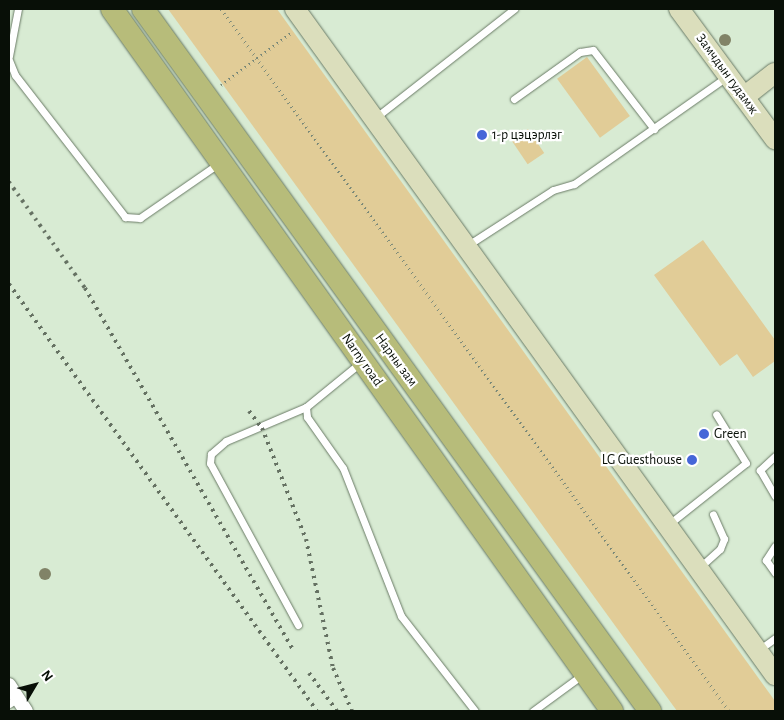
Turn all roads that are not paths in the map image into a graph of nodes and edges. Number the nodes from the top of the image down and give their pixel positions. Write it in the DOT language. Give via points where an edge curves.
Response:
graph roads {
  1 [pos="18,9"];
  2 [pos="112,9"];
  3 [pos="143,9"];
  4 [pos="514,9"];
  5 [pos="679,9"];
  6 [pos="300,16"];
  7 [pos="9,58"];
  8 [pos="775,74"];
  9 [pos="728,75"];
  10 [pos="744,97"];
  11 [pos="514,99"];
  12 [pos="373,119"];
  13 [pos="654,129"];
  14 [pos="775,139"];
  15 [pos="222,161"];
  16 [pos="465,247"];
  17 [pos="362,361"];
  18 [pos="306,407"];
  19 [pos="716,414"];
  20 [pos="775,456"];
  21 [pos="775,496"];
  22 [pos="713,514"];
  23 [pos="666,526"];
  24 [pos="775,546"];
  25 [pos="697,568"];
  26 [pos="775,573"];
  27 [pos="298,625"];
  28 [pos="775,638"];
  29 [pos="757,651"];
  30 [pos="585,674"];
  31 [pos="775,675"];
  32 [pos="9,685"];
  33 [pos="13,701"];
  34 [pos="26,711"];
  35 [pos="475,711"];
  36 [pos="533,711"];
  37 [pos="612,711"];
  38 [pos="650,711"];
  1 -- 7 [label="lane"];
  2 -- 15 [label="main road, Narny road"];
  3 -- 38 [label="main road, Нарны зам"];
  4 -- 12 [label="lane"];
  5 -- 9 [label="street, Замчдын гудамж"];
  6 -- 12 [label="street"];
  7 -- 15 [label="lane" via="15,74 125,217 140,218"];
  8 -- 10 [label="street"];
  9 -- 10 [label="street, Замчдын гудамж"];
  9 -- 13 [label="lane"];
  10 -- 14 [label="street, Замчдын гудамж"];
  11 -- 13 [label="lane" via="580,52 594,50"];
  12 -- 16 [label="street"];
  13 -- 16 [label="lane" via="574,184 553,190"];
  15 -- 17 [label="main road, Narny road"];
  16 -- 23 [label="street"];
  17 -- 18 [label="lane"];
  17 -- 30 [label="main road, Narny road"];
  18 -- 27 [label="lane" via="226,441 211,454 210,463"];
  18 -- 35 [label="lane" via="307,417 343,468 401,616"];
  19 -- 23 [label="lane" via="746,463"];
  20 -- 21 [label="lane" via="760,470"];
  22 -- 25 [label="lane" via="724,539 720,549"];
  23 -- 25 [label="street"];
  24 -- 26 [label="lane" via="766,560"];
  25 -- 29 [label="street"];
  28 -- 29 [label="lane"];
  29 -- 31 [label="street"];
  30 -- 36 [label="lane"];
  30 -- 37 [label="main road, Narny road"];
  32 -- 33 [label="street"];
  33 -- 34 [label="street"];
}
